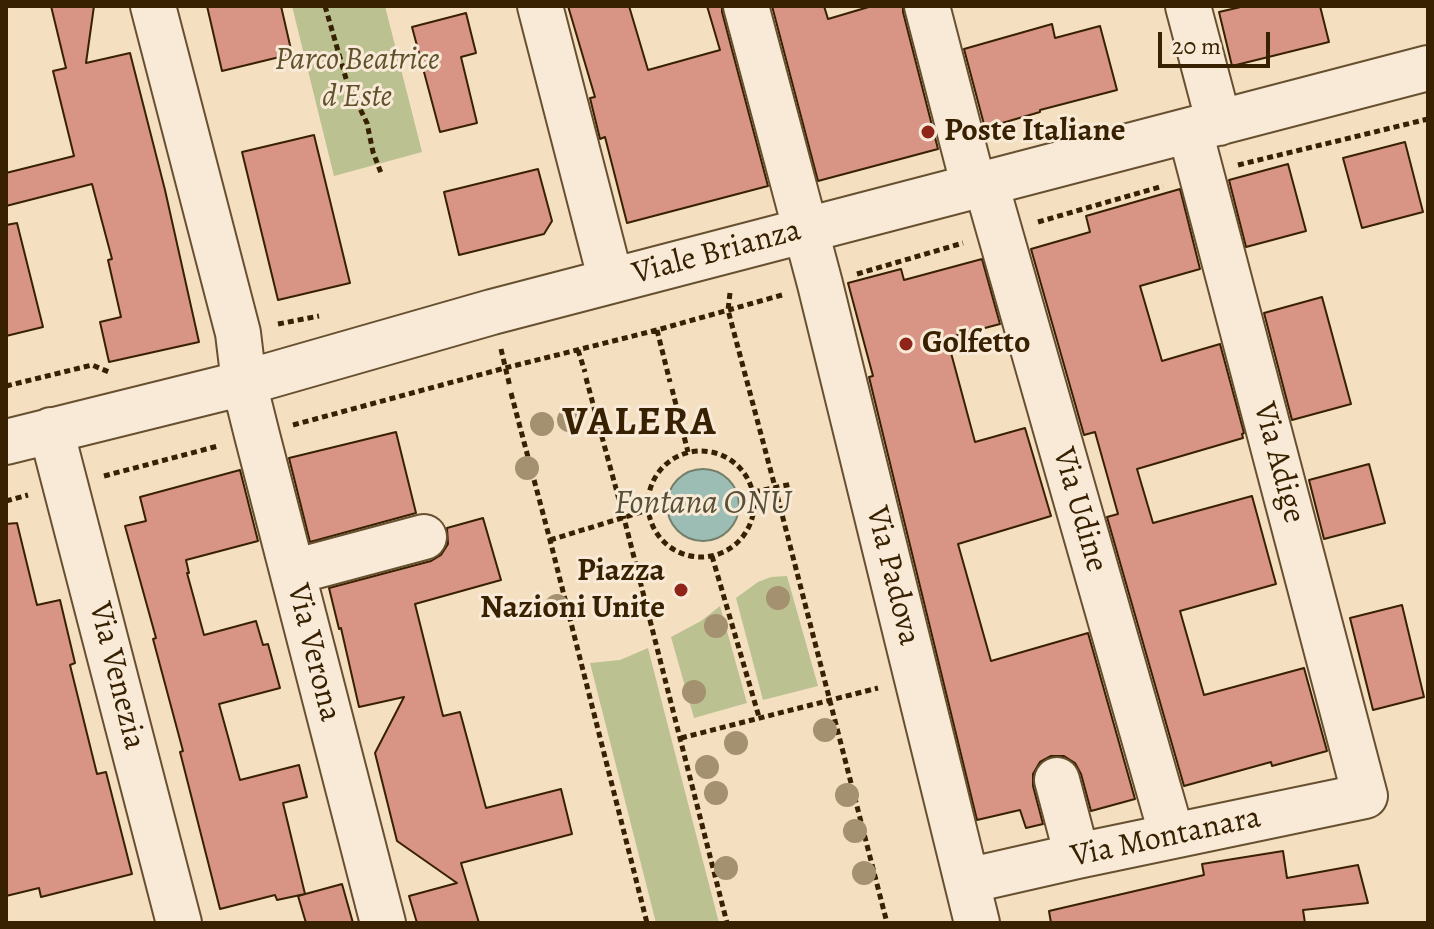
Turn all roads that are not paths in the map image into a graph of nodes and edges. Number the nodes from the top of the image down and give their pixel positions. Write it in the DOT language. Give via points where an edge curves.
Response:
graph roads {
  1 [pos="153,6"];
  2 [pos="540,6"];
  3 [pos="746,6"];
  4 [pos="927,6"];
  5 [pos="1188,6"];
  6 [pos="1428,68"];
  7 [pos="1204,127"];
  8 [pos="980,185"];
  9 [pos="805,230"];
  10 [pos="611,281"];
  11 [pos="244,383"];
  12 [pos="51,430"];
  13 [pos="6,442"];
  14 [pos="424,537"];
  15 [pos="293,572"];
  16 [pos="1057,780"];
  17 [pos="1365,796"];
  18 [pos="1172,836"];
  19 [pos="1077,856"];
  20 [pos="967,881"];
  21 [pos="179,923"];
  22 [pos="383,923"];
  23 [pos="977,923"];
  1 -- 11 [label="street, Via Verona" via="238,333"];
  2 -- 10 [label="street"];
  3 -- 9 [label="street, Via Padova"];
  4 -- 8 [label="street, Via Udine"];
  5 -- 7 [label="street, Via Adige"];
  6 -- 7 [label="street, Viale Brianza"];
  7 -- 8 [label="street, Viale Brianza"];
  7 -- 17 [label="street, Via Adige" via="1203,174"];
  8 -- 9 [label="street, Viale Brianza"];
  8 -- 18 [label="street, Via Udine" via="1001,233"];
  9 -- 10 [label="street, Viale Brianza"];
  9 -- 20 [label="street, Via Padova"];
  10 -- 11 [label="street, Viale Brianza"];
  11 -- 12 [label="street, Viale Brianza"];
  11 -- 15 [label="street, Via Verona"];
  12 -- 13 [label="street, Viale Brianza"];
  12 -- 21 [label="street, Via Venezia"];
  14 -- 15 [label="street"];
  15 -- 22 [label="street, Via Verona"];
  16 -- 19 [label="street"];
  17 -- 18 [label="street, Via Montanara"];
  18 -- 19 [label="street, Via Montanara"];
  19 -- 20 [label="street, Via Montanara"];
  20 -- 23 [label="street, Via Padova"];
}
